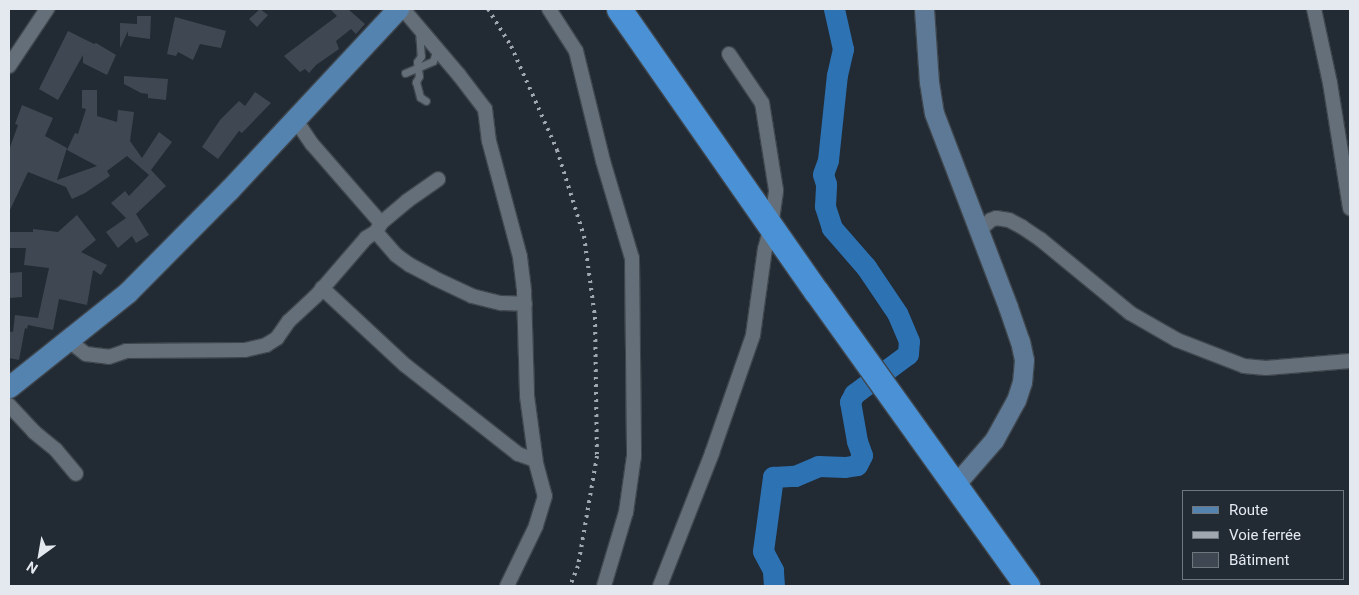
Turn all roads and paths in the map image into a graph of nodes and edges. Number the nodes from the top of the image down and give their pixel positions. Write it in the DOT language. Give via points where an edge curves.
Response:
graph roads {
  1 [pos="47,9"];
  2 [pos="398,9"];
  3 [pos="403,9"];
  4 [pos="549,9"];
  5 [pos="618,9"];
  6 [pos="924,9"];
  7 [pos="1314,9"];
  8 [pos="419,27"];
  9 [pos="437,48"];
  10 [pos="728,54"];
  11 [pos="9,66"];
  12 [pos="418,68"];
  13 [pos="405,73"];
  14 [pos="426,102"];
  15 [pos="295,119"];
  16 [pos="438,179"];
  17 [pos="1350,208"];
  18 [pos="378,227"];
  19 [pos="771,227"];
  20 [pos="979,231"];
  21 [pos="322,288"];
  22 [pos="525,304"];
  23 [pos="68,340"];
  24 [pos="1350,361"];
  25 [pos="9,387"];
  26 [pos="9,405"];
  27 [pos="535,460"];
  28 [pos="76,474"];
  29 [pos="954,486"];
  30 [pos="507,586"];
  31 [pos="604,586"];
  32 [pos="660,586"];
  33 [pos="1027,586"];
  1 -- 11 [label="street"];
  2 -- 15 [label="main road"];
  3 -- 8 [label="street"];
  4 -- 31 [label="street" via="576,51 598,144 632,258 634,456 626,512"];
  5 -- 19 [label="highway"];
  6 -- 20 [label="main road" via="934,113"];
  7 -- 17 [label="street"];
  8 -- 9 [label="street"];
  8 -- 12 [label="lane" via="421,56"];
  9 -- 12 [label="lane" via="433,61"];
  9 -- 22 [label="street" via="485,110 488,134 518,248"];
  10 -- 19 [label="street" via="758,95 763,110 776,184"];
  12 -- 13 [label="lane"];
  12 -- 14 [label="lane" via="416,82 420,96"];
  15 -- 18 [label="street"];
  15 -- 23 [label="main road" via="145,274"];
  16 -- 18 [label="street"];
  18 -- 21 [label="street"];
  18 -- 22 [label="street" via="396,255 434,278 472,296 501,303"];
  19 -- 29 [label="highway"];
  19 -- 32 [label="street" via="753,335"];
  20 -- 24 [label="street" via="996,218 1009,220 1040,239 1130,313 1177,340 1244,366 1266,368"];
  20 -- 29 [label="main road" via="1020,341 1024,360 1022,382 994,440"];
  21 -- 23 [label="street" via="276,338 266,345 245,350 126,351 109,356 86,354"];
  21 -- 27 [label="street" via="405,365 518,454"];
  22 -- 27 [label="street" via="527,396"];
  23 -- 25 [label="main road"];
  26 -- 28 [label="street"];
  27 -- 30 [label="street" via="545,496 542,512"];
  29 -- 33 [label="highway"];
}
